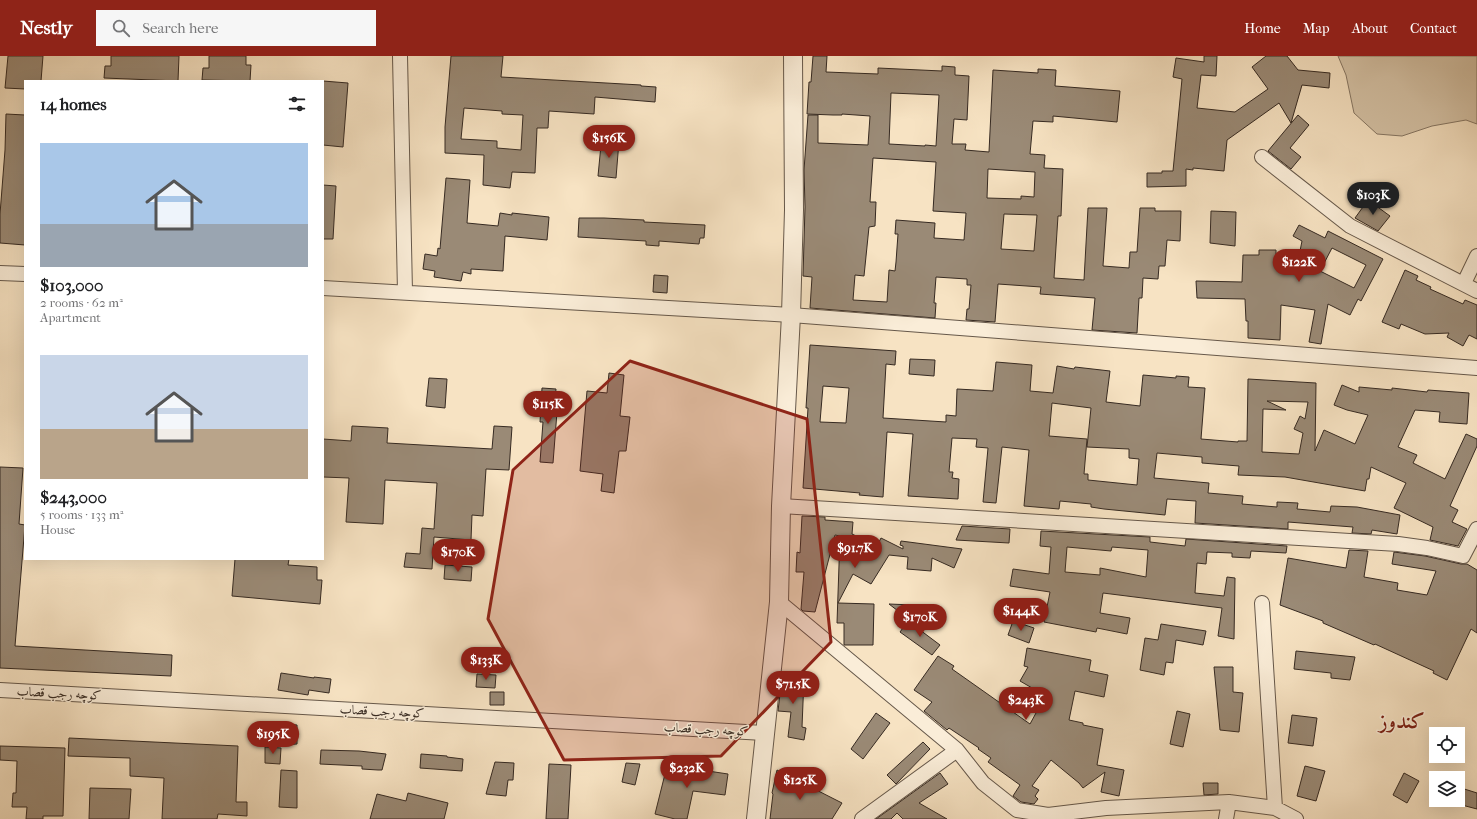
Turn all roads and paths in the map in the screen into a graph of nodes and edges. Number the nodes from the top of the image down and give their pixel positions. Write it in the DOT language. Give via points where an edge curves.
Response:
graph roads {
  1 [pos="400,56"];
  2 [pos="794,56"];
  3 [pos="1262,157"];
  4 [pos="1477,256"];
  5 [pos="0,273"];
  6 [pos="24,274"];
  7 [pos="1464,283"];
  8 [pos="324,288"];
  9 [pos="1477,291"];
  10 [pos="405,292"];
  11 [pos="791,315"];
  12 [pos="1477,368"];
  13 [pos="780,506"];
  14 [pos="1477,529"];
  15 [pos="779,602"];
  16 [pos="1262,603"];
  17 [pos="0,690"];
  18 [pos="764,733"];
  19 [pos="957,750"];
  20 [pos="1230,802"];
  21 [pos="1275,808"];
  22 [pos="1105,813"];
  23 [pos="756,819"];
  24 [pos="862,819"];
  25 [pos="1226,819"];
  26 [pos="1296,819"];
  1 -- 10 [label="street"];
  2 -- 11 [label="street"];
  3 -- 7 [label="street" via="1350,226"];
  4 -- 7 [label="street"];
  5 -- 6 [label="street"];
  7 -- 9 [label="street"];
  8 -- 10 [label="street"];
  10 -- 11 [label="street"];
  11 -- 12 [label="street"];
  11 -- 13 [label="street"];
  13 -- 14 [label="street" via="1398,544 1463,556"];
  13 -- 15 [label="street"];
  15 -- 18 [label="street"];
  15 -- 19 [label="street"];
  16 -- 21 [label="street"];
  17 -- 18 [label="street, کوچه رجب قصاب"];
  18 -- 23 [label="street"];
  19 -- 22 [label="street" via="983,783 1017,810 1048,815"];
  19 -- 24 [label="street"];
  20 -- 21 [label="street"];
  20 -- 22 [label="street"];
  20 -- 25 [label="street"];
  21 -- 26 [label="street"];
}
